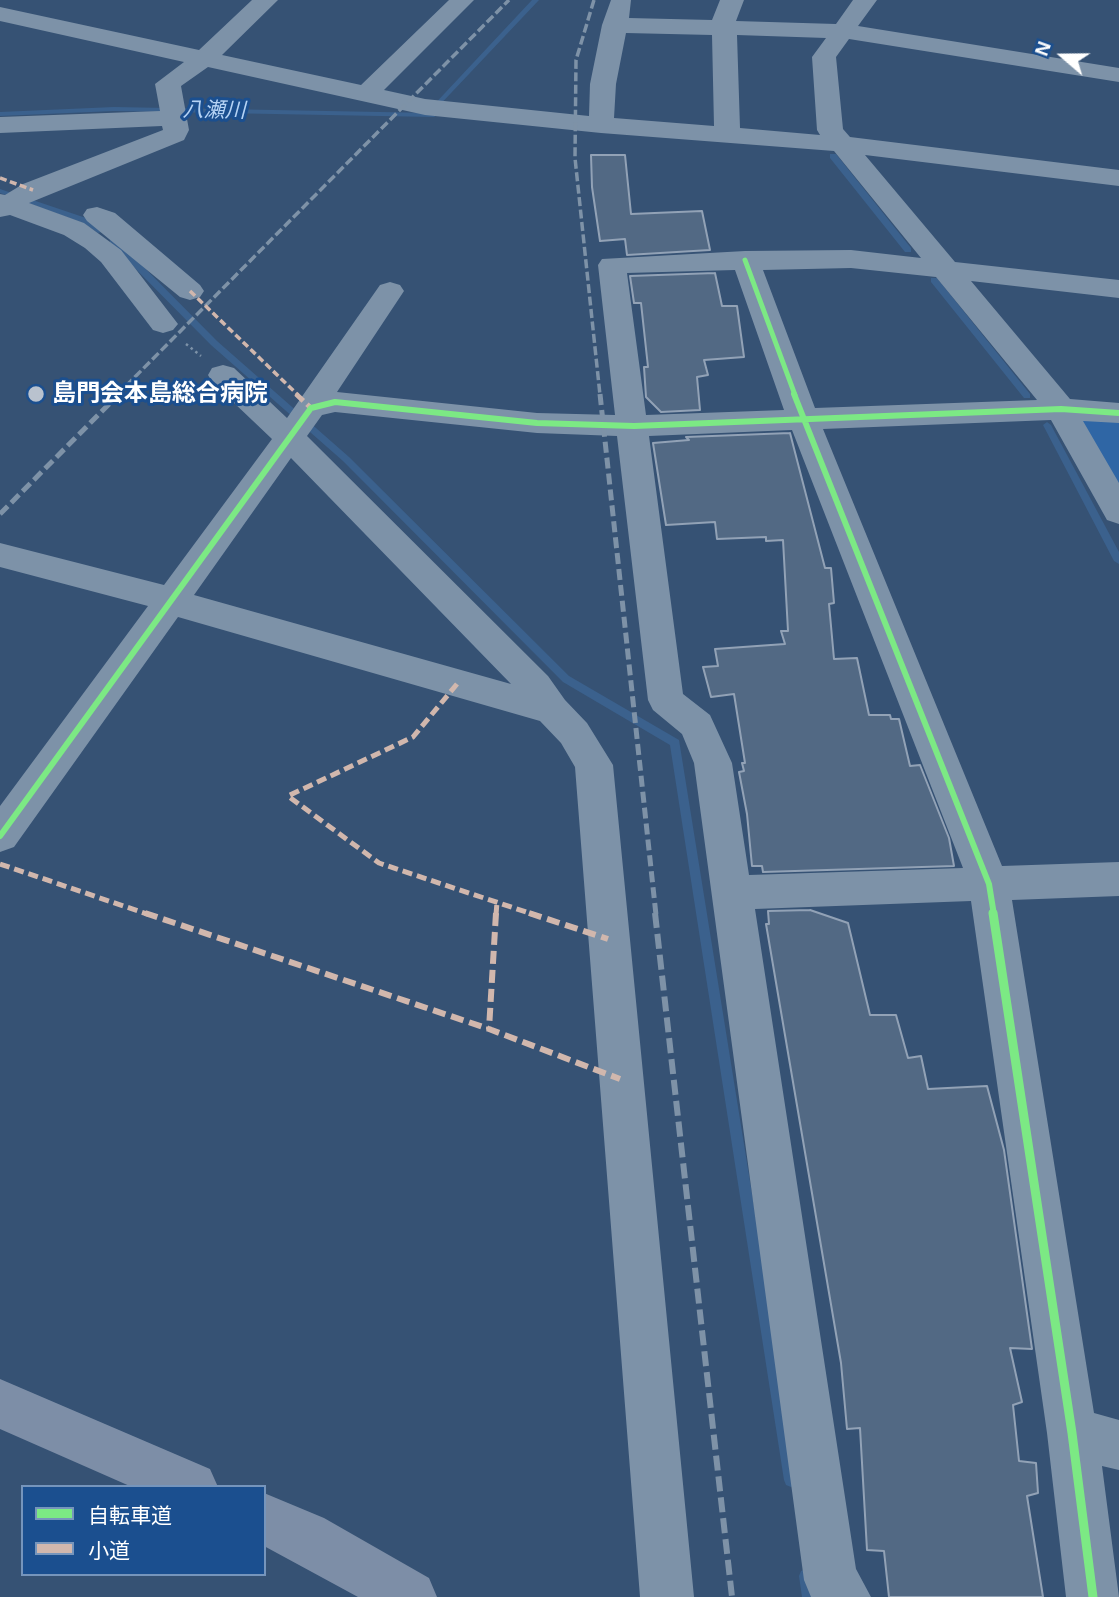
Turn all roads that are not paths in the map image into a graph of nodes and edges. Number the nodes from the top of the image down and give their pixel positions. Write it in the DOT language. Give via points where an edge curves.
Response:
graph roads {
  1 [pos="266,0"];
  2 [pos="462,0"];
  3 [pos="622,0"];
  4 [pos="732,0"];
  5 [pos="865,0"];
  6 [pos="0,14"];
  7 [pos="614,25"];
  8 [pos="726,28"];
  9 [pos="841,31"];
  10 [pos="205,58"];
  11 [pos="1119,75"];
  12 [pos="366,94"];
  13 [pos="172,118"];
  14 [pos="601,120"];
  15 [pos="0,125"];
  16 [pos="727,134"];
  17 [pos="841,144"];
  18 [pos="1119,178"];
  19 [pos="10,201"];
  20 [pos="746,260"];
  21 [pos="945,270"];
  22 [pos="1119,289"];
  23 [pos="390,290"];
  24 [pos="190,291"];
  25 [pos="163,324"];
  26 [pos="223,375"];
  27 [pos="1061,409"];
  28 [pos="1119,413"];
  29 [pos="804,421"];
  30 [pos="300,422"];
  31 [pos="634,426"];
  32 [pos="1119,512"];
  33 [pos="0,555"];
  34 [pos="168,601"];
  35 [pos="552,710"];
  36 [pos="0,836"];
  37 [pos="1119,879"];
  38 [pos="989,884"];
  39 [pos="732,893"];
  40 [pos="0,1404"];
  41 [pos="1095,1439"];
  42 [pos="187,1485"];
  43 [pos="266,1520"];
  44 [pos="410,1597"];
  45 [pos="667,1597"];
  46 [pos="844,1597"];
  47 [pos="1093,1597"];
  1 -- 10 [label="street"];
  2 -- 12 [label="street"];
  3 -- 7 [label="street"];
  4 -- 8 [label="street" via="724,16"];
  5 -- 9 [label="street"];
  6 -- 10 [label="street"];
  7 -- 8 [label="street"];
  7 -- 14 [label="street"];
  8 -- 9 [label="street"];
  8 -- 16 [label="street"];
  9 -- 11 [label="street"];
  9 -- 17 [label="street" via="824,57 830,130"];
  10 -- 12 [label="street"];
  10 -- 13 [label="street" via="175,80"];
  12 -- 14 [label="street" via="425,107"];
  13 -- 15 [label="street"];
  13 -- 19 [label="street" via="174,134"];
  14 -- 16 [label="street"];
  16 -- 17 [label="street"];
  17 -- 18 [label="street"];
  17 -- 21 [label="street"];
  19 -- 24 [label="street" via="105,219"];
  19 -- 25 [label="street" via="95,242"];
  20 -- 21 [label="street" via="851,260"];
  20 -- 29 [label="street"];
  20 -- 31 [label="street" via="612,265"];
  21 -- 22 [label="street"];
  21 -- 27 [label="street"];
  23 -- 30 [label="street"];
  26 -- 30 [label="street"];
  27 -- 28 [label="street"];
  27 -- 29 [label="street"];
  27 -- 32 [label="street"];
  29 -- 31 [label="street"];
  29 -- 38 [label="street"];
  30 -- 31 [label="street" via="335,402 537,423"];
  30 -- 34 [label="street"];
  30 -- 35 [label="street"];
  31 -- 39 [label="street" via="667,700 697,725 713,763"];
  33 -- 34 [label="street"];
  34 -- 35 [label="street"];
  34 -- 36 [label="street"];
  35 -- 45 [label="street" via="574,733 594,765"];
  37 -- 38 [label="street"];
  38 -- 39 [label="street"];
  38 -- 41 [label="street"];
  39 -- 46 [label="street" via="831,1580"];
  40 -- 42 [label="main road"];
  41 -- 47 [label="street"];
  43 -- 44 [label="main road"];
}
